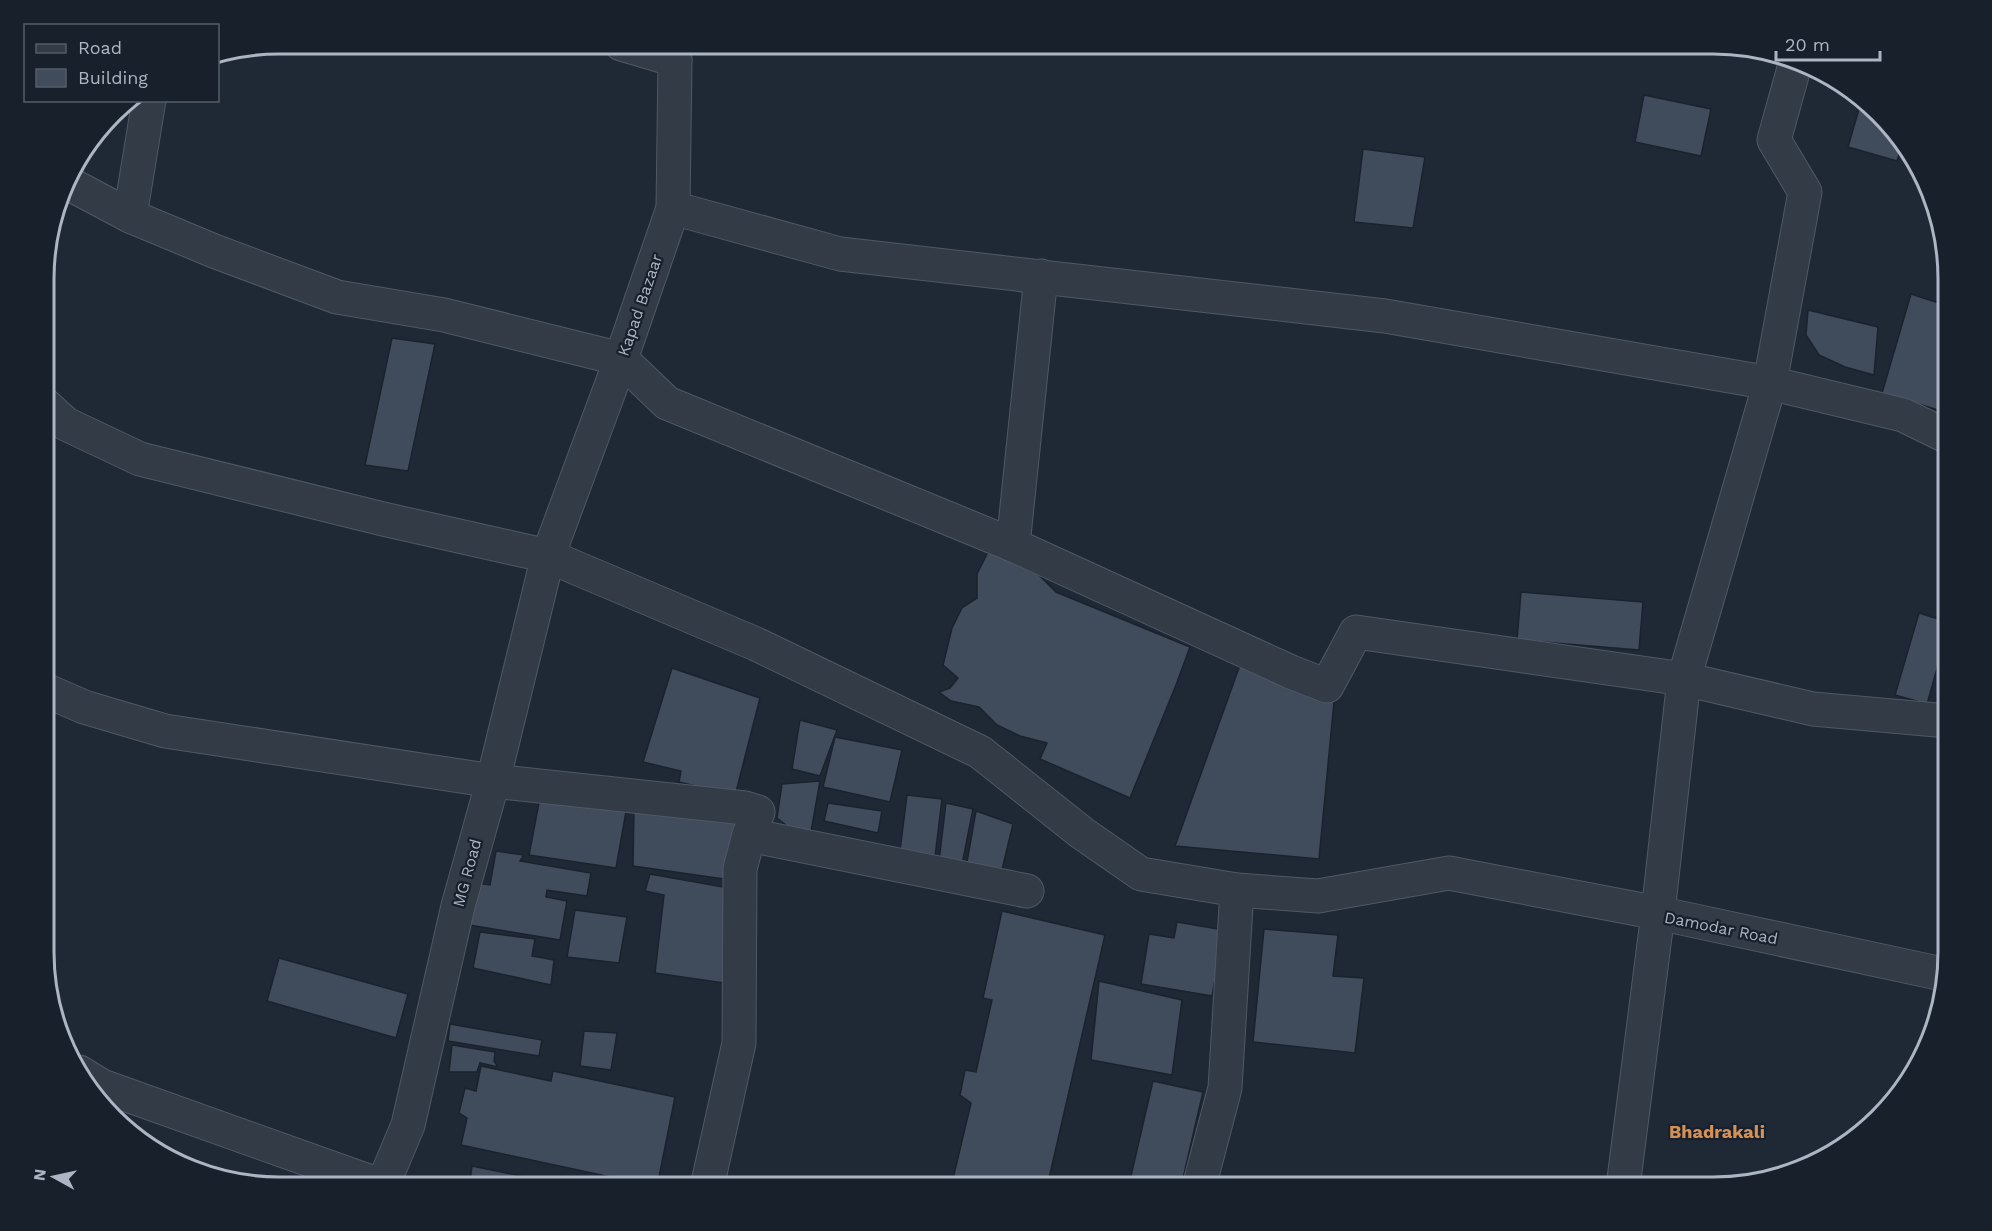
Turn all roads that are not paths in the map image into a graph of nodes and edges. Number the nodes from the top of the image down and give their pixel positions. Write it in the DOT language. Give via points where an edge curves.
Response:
graph roads {
  1 [pos="674,54"];
  2 [pos="1794,69"];
  3 [pos="149,102"];
  4 [pos="74,186"];
  5 [pos="673,208"];
  6 [pos="130,216"];
  7 [pos="1041,276"];
  8 [pos="621,359"];
  9 [pos="1770,383"];
  10 [pos="54,413"];
  11 [pos="1938,432"];
  12 [pos="1013,545"];
  13 [pos="549,556"];
  14 [pos="1684,679"];
  15 [pos="54,694"];
  16 [pos="1938,720"];
  17 [pos="493,781"];
  18 [pos="749,835"];
  19 [pos="1237,890"];
  20 [pos="1027,891"];
  21 [pos="1658,913"];
  22 [pos="1937,973"];
  23 [pos="95,1082"];
  24 [pos="355,1177"];
  25 [pos="387,1177"];
  26 [pos="709,1177"];
  27 [pos="1202,1177"];
  28 [pos="1624,1177"];
  1 -- 5 [label="street, Kapad Bazaar"];
  2 -- 9 [label="street" via="1774,140 1805,192"];
  3 -- 6 [label="street"];
  4 -- 6 [label="street"];
  5 -- 7 [label="street" via="840,254"];
  5 -- 8 [label="street, Kapad Bazaar"];
  6 -- 8 [label="street" via="337,297 444,315"];
  7 -- 9 [label="street" via="1385,316"];
  7 -- 12 [label="street"];
  8 -- 12 [label="street" via="667,403"];
  8 -- 13 [label="street, Kapad Bazaar"];
  9 -- 11 [label="street" via="1903,415"];
  9 -- 14 [label="street"];
  10 -- 13 [label="street" via="66,424 140,459"];
  12 -- 14 [label="street" via="1327,686 1356,632"];
  13 -- 17 [label="street, MG Road"];
  13 -- 19 [label="street" via="756,644 980,752 1141,874"];
  14 -- 16 [label="street" via="1812,709"];
  14 -- 21 [label="street"];
  15 -- 17 [label="street" via="165,731"];
  17 -- 18 [label="street" via="745,808 758,812"];
  17 -- 25 [label="street, MG Road" via="458,906 408,1125"];
  18 -- 20 [label="street"];
  18 -- 26 [label="street" via="740,869 739,1043"];
  19 -- 21 [label="street" via="1318,896 1449,873"];
  19 -- 27 [label="street" via="1225,1088"];
  21 -- 22 [label="street, Damodar Road"];
  21 -- 28 [label="street, Damodar Road"];
  23 -- 24 [label="street"];
}
